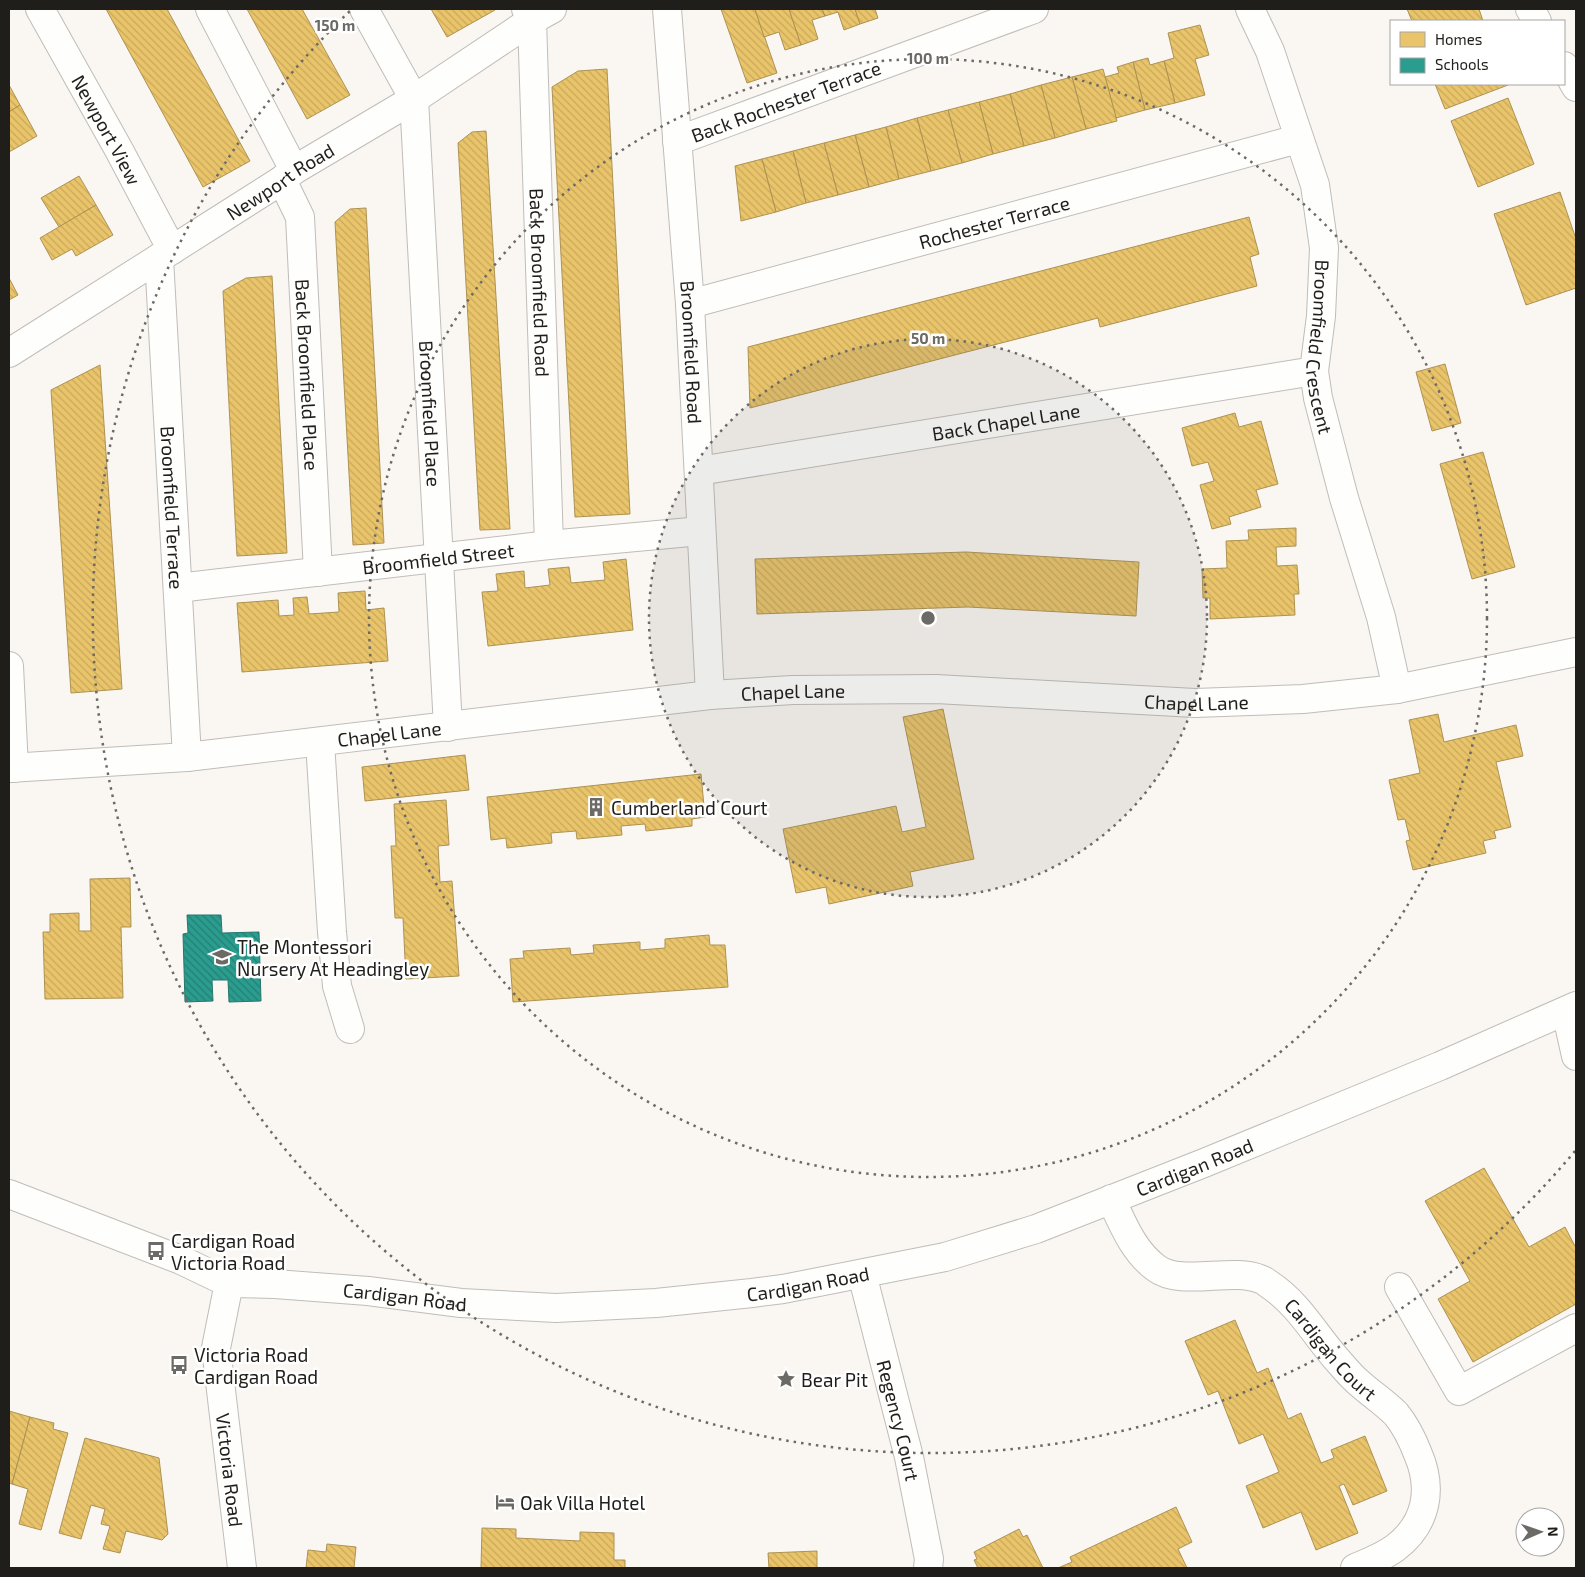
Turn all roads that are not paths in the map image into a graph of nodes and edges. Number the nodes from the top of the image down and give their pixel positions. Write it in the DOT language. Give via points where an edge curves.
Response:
graph roads {
  1 [pos="40,9"];
  2 [pos="210,9"];
  3 [pos="364,9"];
  4 [pos="667,9"];
  5 [pos="1034,9"];
  6 [pos="1250,9"];
  7 [pos="1530,9"];
  8 [pos="537,12"];
  9 [pos="1536,20"];
  10 [pos="1565,68"];
  11 [pos="1576,87"];
  12 [pos="414,99"];
  13 [pos="1298,139"];
  14 [pos="677,141"];
  15 [pos="288,175"];
  16 [pos="166,254"];
  17 [pos="690,304"];
  18 [pos="9,353"];
  19 [pos="1314,371"];
  20 [pos="699,472"];
  21 [pos="701,531"];
  22 [pos="550,545"];
  23 [pos="439,558"];
  24 [pos="318,572"];
  25 [pos="178,588"];
  26 [pos="1576,652"];
  27 [pos="9,666"];
  28 [pos="1397,689"];
  29 [pos="710,695"];
  30 [pos="448,727"];
  31 [pos="320,742"];
  32 [pos="187,757"];
  33 [pos="11,768"];
  34 [pos="1571,1009"];
  35 [pos="350,1029"];
  36 [pos="1576,1056"];
  37 [pos="9,1194"];
  38 [pos="1111,1200"];
  39 [pos="862,1274"];
  40 [pos="229,1283"];
  41 [pos="1399,1287"];
  42 [pos="1576,1328"];
  43 [pos="242,1568"];
  44 [pos="928,1568"];
  45 [pos="1355,1568"];
  1 -- 16 [label="street, Newport View" via="119,150"];
  2 -- 15 [label="street, Back Broomfield Place"];
  3 -- 12 [label="street"];
  4 -- 14 [label="street, Broomfield Road"];
  5 -- 14 [label="street, Back Rochester Terrace"];
  6 -- 13 [label="street, Broomfield Crescent" via="1270,50"];
  7 -- 9 [label="street"];
  8 -- 12 [label="street, Newport Road"];
  8 -- 22 [label="street, Back Broomfield Road"];
  10 -- 11 [label="street"];
  12 -- 15 [label="street, Newport Road"];
  12 -- 23 [label="street, Broomfield Place"];
  13 -- 17 [label="street, Rochester Terrace"];
  13 -- 19 [label="street, Broomfield Crescent" via="1315,185 1324,248 1321,316"];
  14 -- 17 [label="street, Broomfield Road"];
  15 -- 16 [label="street, Newport Road"];
  15 -- 24 [label="street, Back Broomfield Place" via="300,217"];
  16 -- 18 [label="street, Newport Road"];
  16 -- 25 [label="street, Broomfield Terrace"];
  17 -- 20 [label="street, Broomfield Road"];
  19 -- 20 [label="street, Back Chapel Lane"];
  19 -- 28 [label="street, Broomfield Crescent" via="1341,488 1381,617"];
  20 -- 21 [label="street, Broomfield Road"];
  21 -- 22 [label="street, Broomfield Street"];
  21 -- 29 [label="street, Broomfield Road"];
  22 -- 23 [label="street, Broomfield Street"];
  23 -- 24 [label="street, Broomfield Street"];
  23 -- 30 [label="street, Broomfield Place"];
  24 -- 25 [label="street, Broomfield Street"];
  25 -- 32 [label="street, Broomfield Terrace"];
  26 -- 28 [label="street, Chapel Lane"];
  27 -- 33 [label="street"];
  28 -- 29 [label="street, Chapel Lane" via="1303,699 1195,703 936,689 794,690"];
  29 -- 30 [label="street, Chapel Lane"];
  30 -- 31 [label="street, Chapel Lane"];
  31 -- 32 [label="street, Chapel Lane"];
  31 -- 35 [label="street" via="337,986"];
  32 -- 33 [label="street, Chapel Lane"];
  34 -- 36 [label="street"];
  34 -- 38 [label="street, Cardigan Road" via="1431,1070"];
  37 -- 40 [label="street, Cardigan Road" via="180,1260"];
  38 -- 39 [label="street, Cardigan Road" via="1036,1229 945,1257"];
  38 -- 45 [label="street, Cardigan Court" via="1135,1247 1157,1269 1178,1276 1238,1275 1260,1279 1281,1292 1299,1310 1334,1357 1397,1415 1425,1470 1427,1493 1421,1518 1395,1548"];
  39 -- 40 [label="street, Cardigan Road" via="752,1293 656,1303 556,1308 461,1303 368,1291"];
  39 -- 44 [label="street, Regency Court" via="909,1456"];
  40 -- 43 [label="street, Victoria Road" via="216,1348"];
  41 -- 42 [label="street" via="1460,1391"];
}
